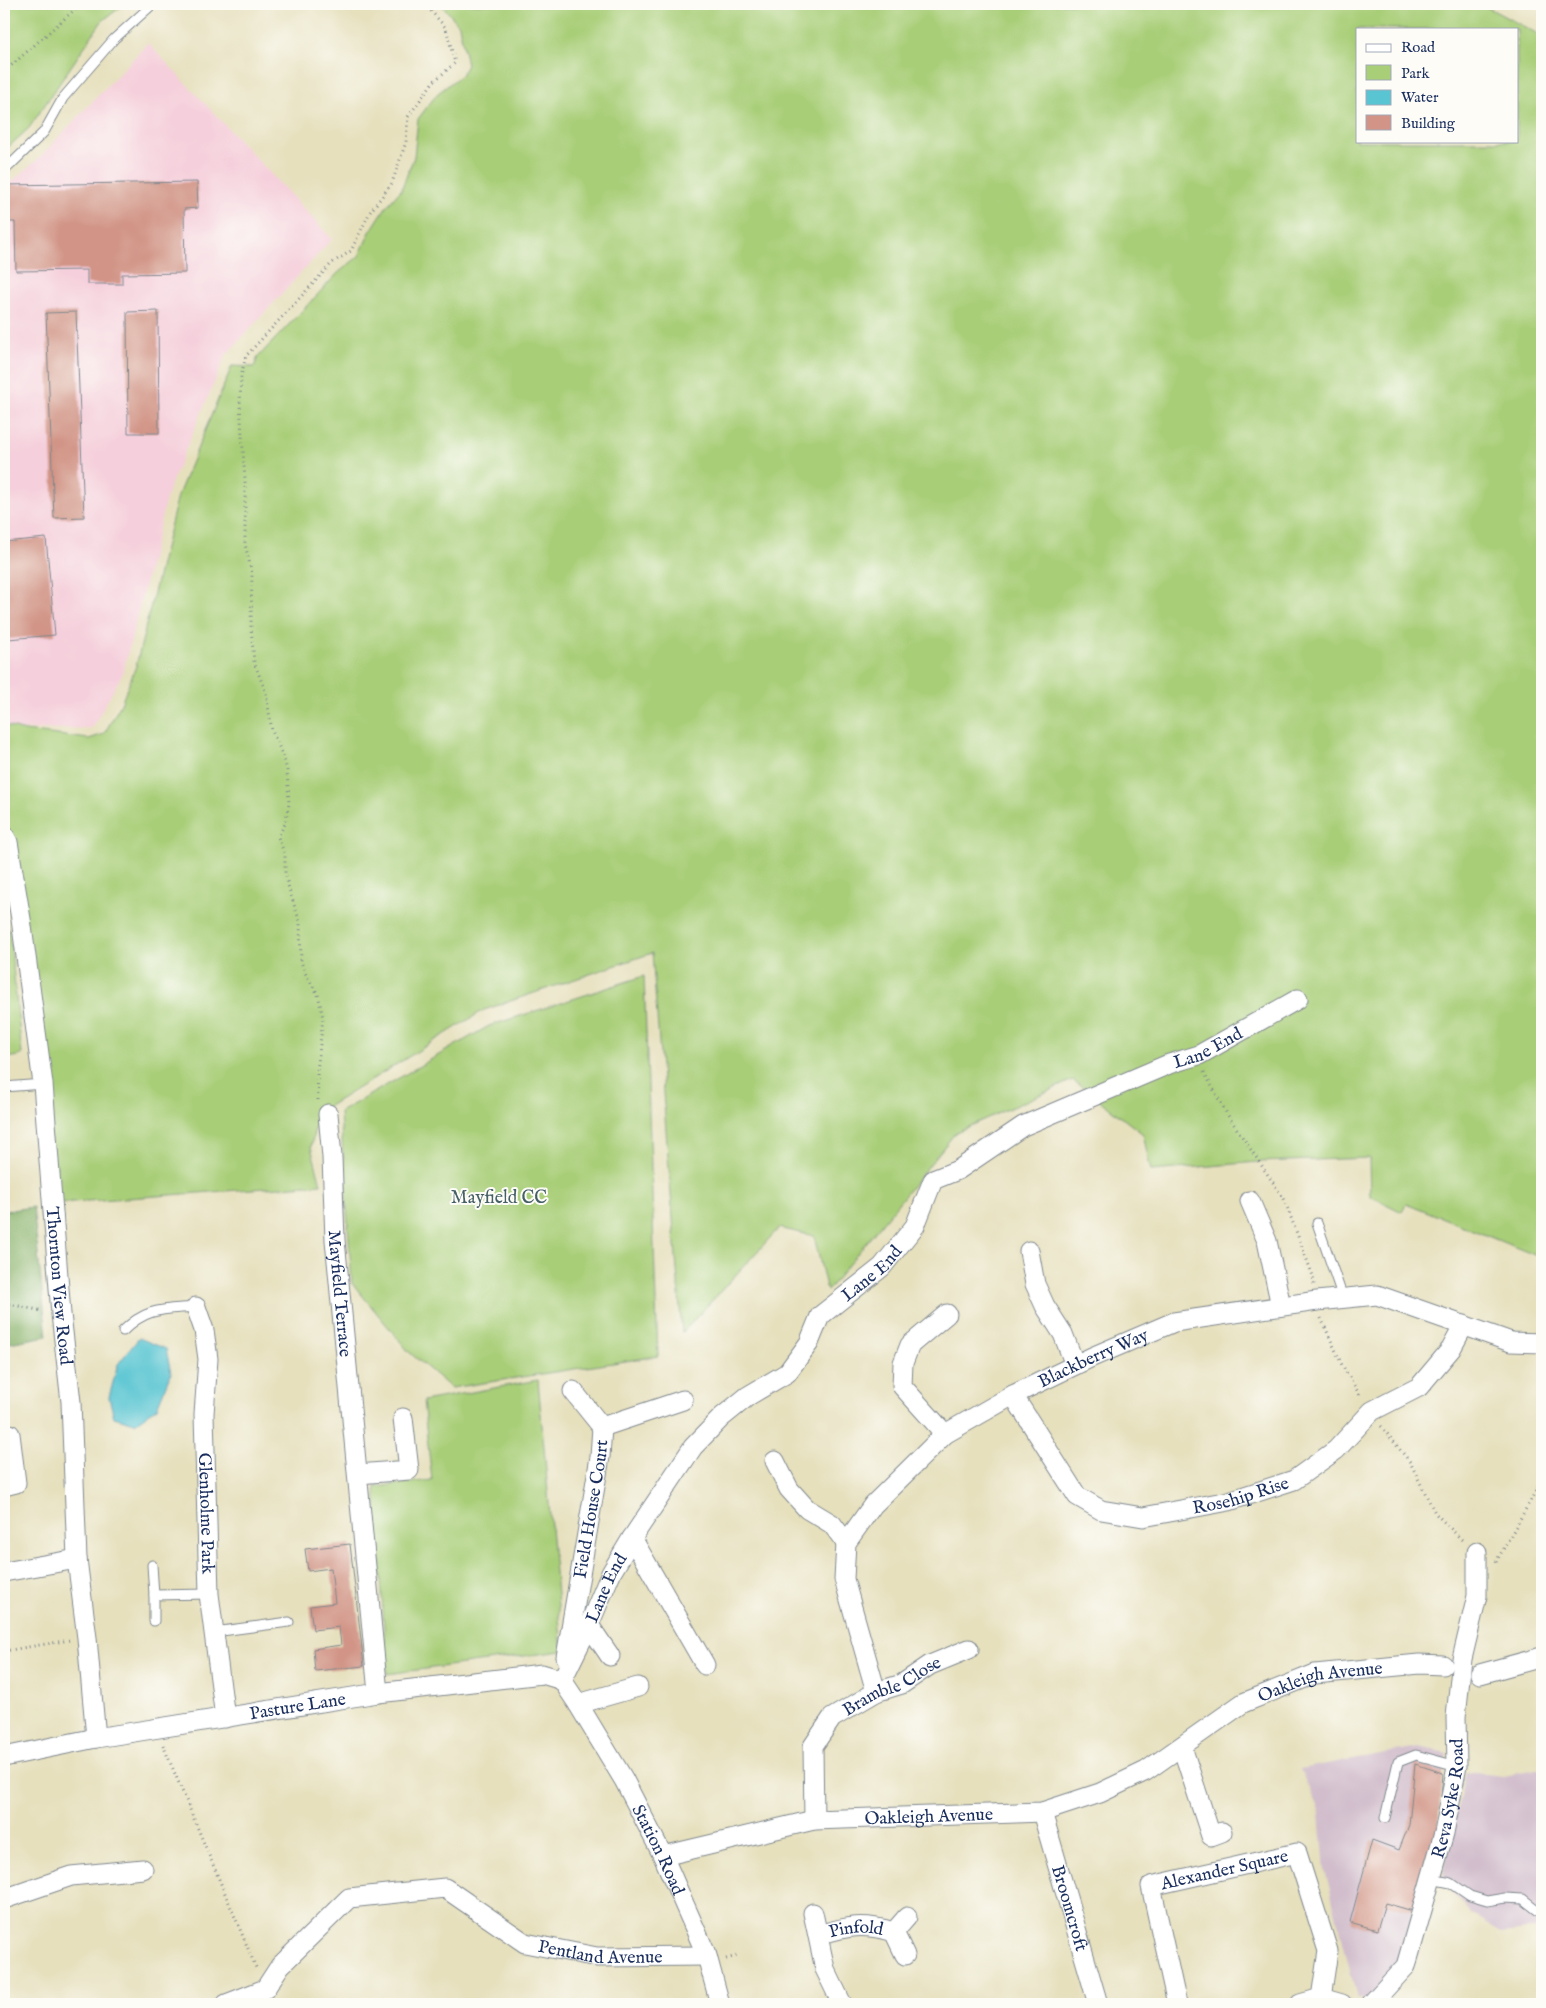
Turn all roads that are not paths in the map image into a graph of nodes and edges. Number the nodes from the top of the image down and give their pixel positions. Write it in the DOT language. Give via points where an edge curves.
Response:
graph roads {
  1 [pos="153,4"];
  2 [pos="4,171"];
  3 [pos="4,835"];
  4 [pos="1298,999"];
  5 [pos="43,1084"];
  6 [pos="4,1087"];
  7 [pos="328,1114"];
  8 [pos="1250,1201"];
  9 [pos="1317,1223"];
  10 [pos="1030,1251"];
  11 [pos="1343,1298"];
  12 [pos="1281,1306"];
  13 [pos="196,1308"];
  14 [pos="947,1314"];
  15 [pos="1464,1325"];
  16 [pos="123,1331"];
  17 [pos="1542,1343"];
  18 [pos="1075,1365"];
  19 [pos="573,1391"];
  20 [pos="1013,1395"];
  21 [pos="683,1400"];
  22 [pos="403,1418"];
  23 [pos="602,1426"];
  24 [pos="10,1434"];
  25 [pos="944,1434"];
  26 [pos="774,1461"];
  27 [pos="358,1474"];
  28 [pos="4,1486"];
  29 [pos="632,1538"];
  30 [pos="846,1543"];
  31 [pos="1478,1552"];
  32 [pos="77,1559"];
  33 [pos="152,1565"];
  34 [pos="4,1572"];
  35 [pos="209,1594"];
  36 [pos="154,1595"];
  37 [pos="154,1621"];
  38 [pos="289,1622"];
  39 [pos="589,1625"];
  40 [pos="214,1632"];
  41 [pos="969,1649"];
  42 [pos="610,1656"];
  43 [pos="1542,1657"];
  44 [pos="705,1665"];
  45 [pos="1443,1665"];
  46 [pos="1480,1674"];
  47 [pos="562,1680"];
  48 [pos="638,1687"];
  49 [pos="876,1692"];
  50 [pos="378,1693"];
  51 [pos="578,1704"];
  52 [pos="225,1718"];
  53 [pos="96,1738"];
  54 [pos="1182,1747"];
  55 [pos="4,1757"];
  56 [pos="1457,1766"];
  57 [pos="1042,1812"];
  58 [pos="1384,1818"];
  59 [pos="814,1820"];
  60 [pos="1222,1832"];
  61 [pos="663,1856"];
  62 [pos="143,1869"];
  63 [pos="1430,1879"];
  64 [pos="4,1898"];
  65 [pos="813,1913"];
  66 [pos="1541,1913"];
  67 [pos="906,1917"];
  68 [pos="894,1932"];
  69 [pos="818,1935"];
  70 [pos="904,1955"];
  71 [pos="707,1956"];
  72 [pos="1321,1998"];
  73 [pos="226,2004"];
  74 [pos="720,2004"];
  75 [pos="842,2004"];
  76 [pos="1098,2004"];
  77 [pos="1177,2004"];
  78 [pos="1300,2004"];
  79 [pos="1342,2004"];
  80 [pos="1371,2004"];
  1 -- 2 [label="lane" via="114,39 63,98 44,132"];
  3 -- 5 [label="street, Thornton View Road" via="8,842 21,919"];
  4 -- 29 [label="street, Lane End" via="1199,1055 1169,1064 1023,1126 958,1170 932,1180 915,1226 882,1267 820,1316 809,1343 787,1373 748,1396 710,1429 694,1447"];
  5 -- 6 [label="lane"];
  5 -- 32 [label="street, Thornton View Road" via="71,1402"];
  7 -- 27 [label="street, Mayfield Terrace" via="335,1240"];
  8 -- 12 [label="street" via="1267,1241"];
  9 -- 11 [label="lane"];
  10 -- 18 [label="street" via="1035,1284 1063,1334"];
  11 -- 12 [label="street, Blackberry Way"];
  11 -- 15 [label="street, Blackberry Way" via="1377,1295"];
  12 -- 18 [label="street, Blackberry Way" via="1174,1322"];
  13 -- 16 [label="lane" via="146,1313"];
  13 -- 35 [label="street, Glenholme Park" via="204,1330 208,1359 204,1414"];
  14 -- 25 [label="street" via="910,1345 903,1363 902,1386"];
  15 -- 17 [label="street, Blackberry Way" via="1511,1342"];
  15 -- 20 [label="street, Rosehip Rise" via="1451,1349 1419,1387 1372,1411 1336,1450 1294,1480 1229,1501 1143,1517 1101,1510 1077,1496"];
  18 -- 20 [label="street, Blackberry Way"];
  19 -- 23 [label="street, Field House Court"];
  20 -- 25 [label="street, Blackberry Way"];
  21 -- 23 [label="street, Field House Court"];
  22 -- 27 [label="street" via="409,1470"];
  23 -- 47 [label="street, Field House Court" via="600,1457"];
  24 -- 28 [label="street" via="16,1483"];
  25 -- 30 [label="street, Blackberry Way" via="873,1505"];
  26 -- 30 [label="street" via="789,1489 807,1509 832,1524"];
  27 -- 50 [label="street, Mayfield Terrace"];
  29 -- 39 [label="street, Lane End" via="611,1573"];
  29 -- 44 [label="street"];
  30 -- 49 [label="street" via="844,1579"];
  31 -- 56 [label="street, Reva Syke Road" via="1483,1573 1462,1659 1456,1717"];
  32 -- 34 [label="street"];
  32 -- 53 [label="street, Thornton View Road"];
  33 -- 36 [label="lane"];
  35 -- 36 [label="lane"];
  35 -- 40 [label="street, Glenholme Park"];
  36 -- 37 [label="lane"];
  38 -- 40 [label="lane"];
  39 -- 42 [label="street"];
  39 -- 47 [label="street, Lane End"];
  40 -- 52 [label="street, Glenholme Park"];
  41 -- 49 [label="street, Bramble Close" via="930,1666 902,1684"];
  43 -- 46 [label="street"];
  45 -- 54 [label="street, Oakleigh Avenue" via="1419,1664 1315,1674 1244,1703"];
  47 -- 50 [label="street, Pasture Lane" via="542,1674"];
  47 -- 51 [label="street"];
  48 -- 51 [label="street"];
  49 -- 59 [label="street, Bramble Close" via="832,1718 814,1746"];
  50 -- 52 [label="street, Pasture Lane"];
  51 -- 61 [label="street, Station Road" via="624,1780"];
  52 -- 53 [label="street, Pasture Lane"];
  53 -- 55 [label="street, Pasture Lane"];
  54 -- 57 [label="street, Oakleigh Avenue" via="1100,1794"];
  54 -- 60 [label="street" via="1211,1836"];
  56 -- 58 [label="lane" via="1416,1755 1398,1762"];
  56 -- 63 [label="street, Reva Syke Road" via="1444,1833"];
  57 -- 59 [label="street, Oakleigh Avenue"];
  57 -- 76 [label="street, Broomcroft"];
  59 -- 61 [label="street, Oakleigh Avenue"];
  61 -- 71 [label="street, Station Road"];
  62 -- 64 [label="street" via="72,1876"];
  63 -- 66 [label="lane" via="1450,1883 1470,1896 1487,1901 1523,1899"];
  63 -- 80 [label="street, Reva Syke Road" via="1406,1966"];
  65 -- 69 [label="street, Pinfold"];
  67 -- 68 [label="street, Pinfold"];
  68 -- 69 [label="street, Pinfold" via="874,1926 848,1926"];
  68 -- 70 [label="street, Pinfold"];
  69 -- 75 [label="street, Pinfold" via="825,1969"];
  71 -- 73 [label="street, Pentland Avenue" via="597,1957 525,1943 444,1888 349,1898 280,1966 265,1989"];
  71 -- 74 [label="street, Station Road"];
  72 -- 77 [label="street, Alexander Square" via="1328,1951 1297,1853 1151,1886"];
  72 -- 78 [label="street"];
  72 -- 79 [label="street"];
}
